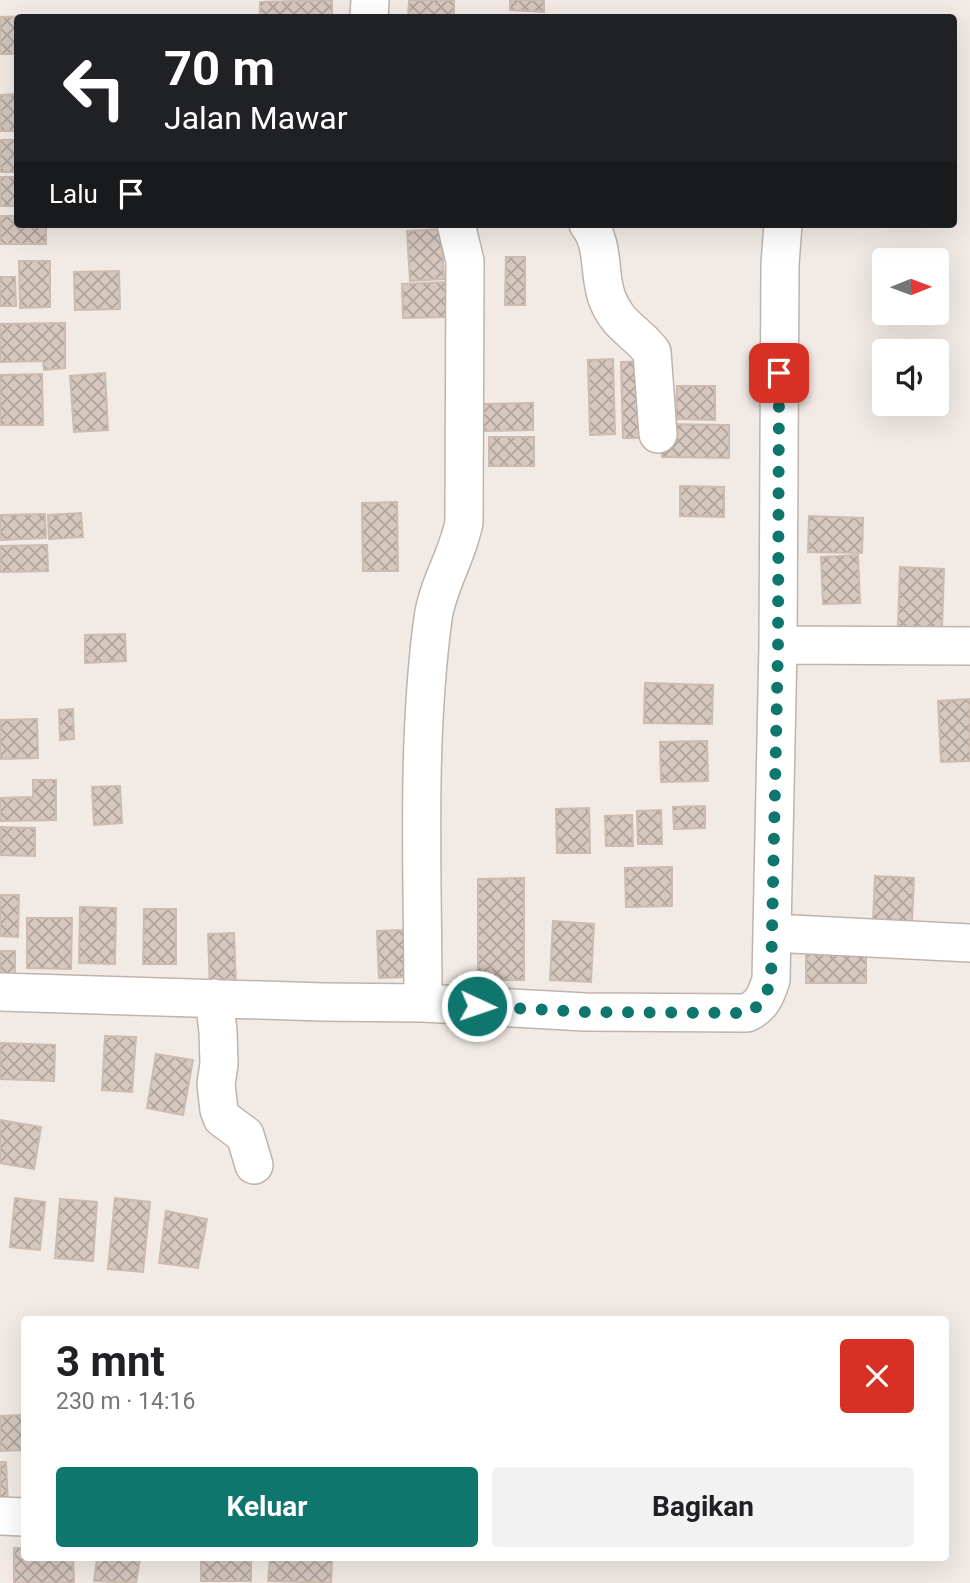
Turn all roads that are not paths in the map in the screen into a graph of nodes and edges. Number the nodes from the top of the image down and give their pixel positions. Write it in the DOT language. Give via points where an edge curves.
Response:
graph roads {
  1 [pos="457,228"];
  2 [pos="590,228"];
  3 [pos="783,228"];
  4 [pos="658,434"];
  5 [pos="778,645"];
  6 [pos="970,646"];
  7 [pos="772,933"];
  8 [pos="970,943"];
  9 [pos="0,992"];
  10 [pos="214,998"];
  11 [pos="423,1003"];
  12 [pos="254,1165"];
  13 [pos="0,1516"];
  14 [pos="21,1517"];
  1 -- 11 [label="street" via="464,261 464,522 438,596 428,670"];
  2 -- 4 [label="street" via="598,240 605,295 613,313 652,352"];
  3 -- 5 [label="street"];
  5 -- 6 [label="street"];
  5 -- 7 [label="street"];
  7 -- 8 [label="street"];
  7 -- 11 [label="street" via="771,980 765,998 747,1013 585,1012"];
  9 -- 10 [label="street"];
  10 -- 11 [label="street"];
  10 -- 12 [label="street" via="219,1110 222,1118 245,1136"];
  13 -- 14 [label="street"];
}
